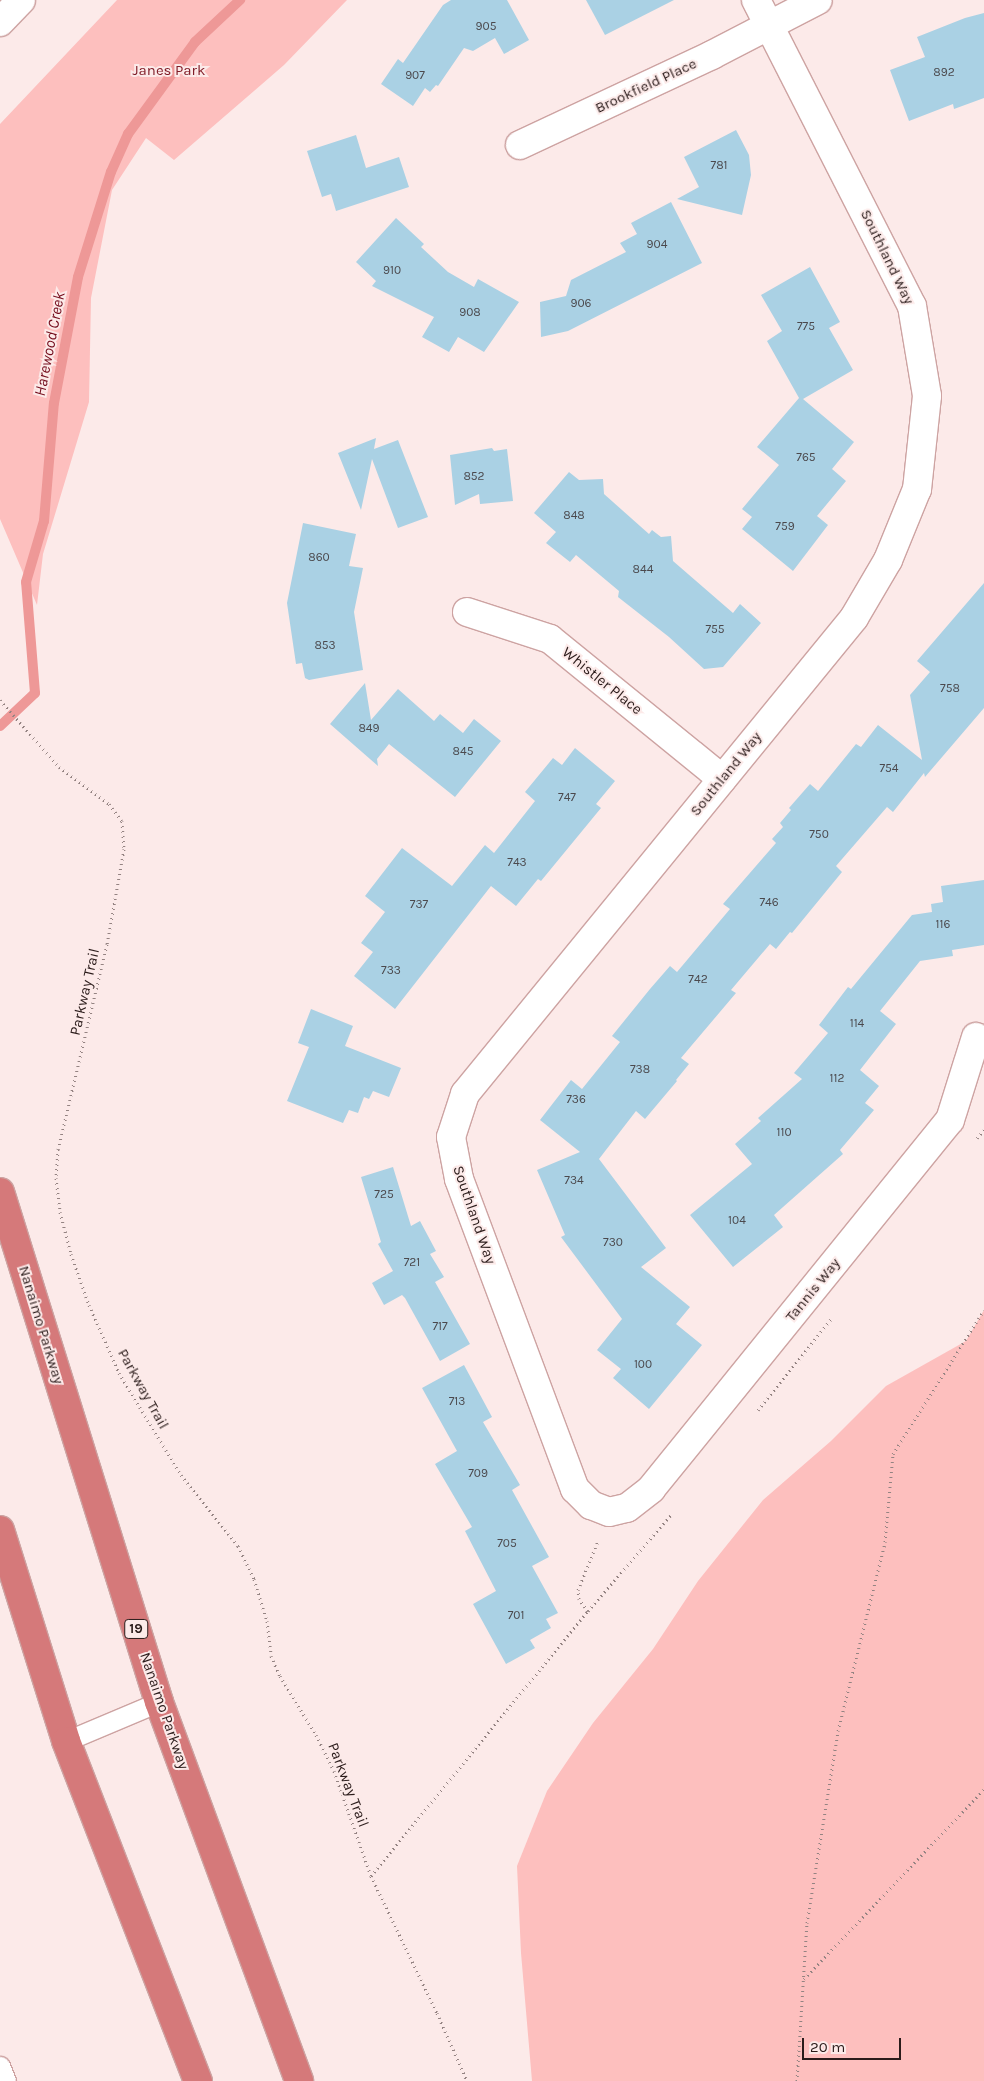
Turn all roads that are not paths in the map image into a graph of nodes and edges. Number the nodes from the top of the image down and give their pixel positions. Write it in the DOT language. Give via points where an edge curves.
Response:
graph roads {
  1 [pos="22,0"];
  2 [pos="756,0"];
  3 [pos="818,0"];
  4 [pos="0,22"];
  5 [pos="770,25"];
  6 [pos="520,145"];
  7 [pos="467,612"];
  8 [pos="722,779"];
  9 [pos="976,1037"];
  10 [pos="0,1192"];
  11 [pos="609,1512"];
  12 [pos="0,1530"];
  13 [pos="159,1702"];
  14 [pos="66,1741"];
  15 [pos="0,2066"];
  16 [pos="6,2081"];
  17 [pos="198,2081"];
  18 [pos="299,2081"];
  1 -- 4 [label="street"];
  2 -- 5 [label="street, Southland Way"];
  3 -- 5 [label="street, Brookfield Place"];
  5 -- 6 [label="street, Brookfield Place"];
  5 -- 8 [label="street, Southland Way" via="912,306 927,396 917,489 888,560 854,618"];
  7 -- 8 [label="street, Whistler Place" via="550,639"];
  8 -- 11 [label="street, Southland Way" via="465,1094 451,1138 459,1178 576,1488 591,1505"];
  9 -- 11 [label="street, Tannis Way" via="950,1120 651,1489 627,1508"];
  10 -- 13 [label="highway, Nanaimo Parkway / 19"];
  12 -- 14 [label="highway"];
  13 -- 14 [label="lane"];
  13 -- 18 [label="highway, Nanaimo Parkway / 19"];
  14 -- 17 [label="highway"];
  15 -- 16 [label="lane"];
}
